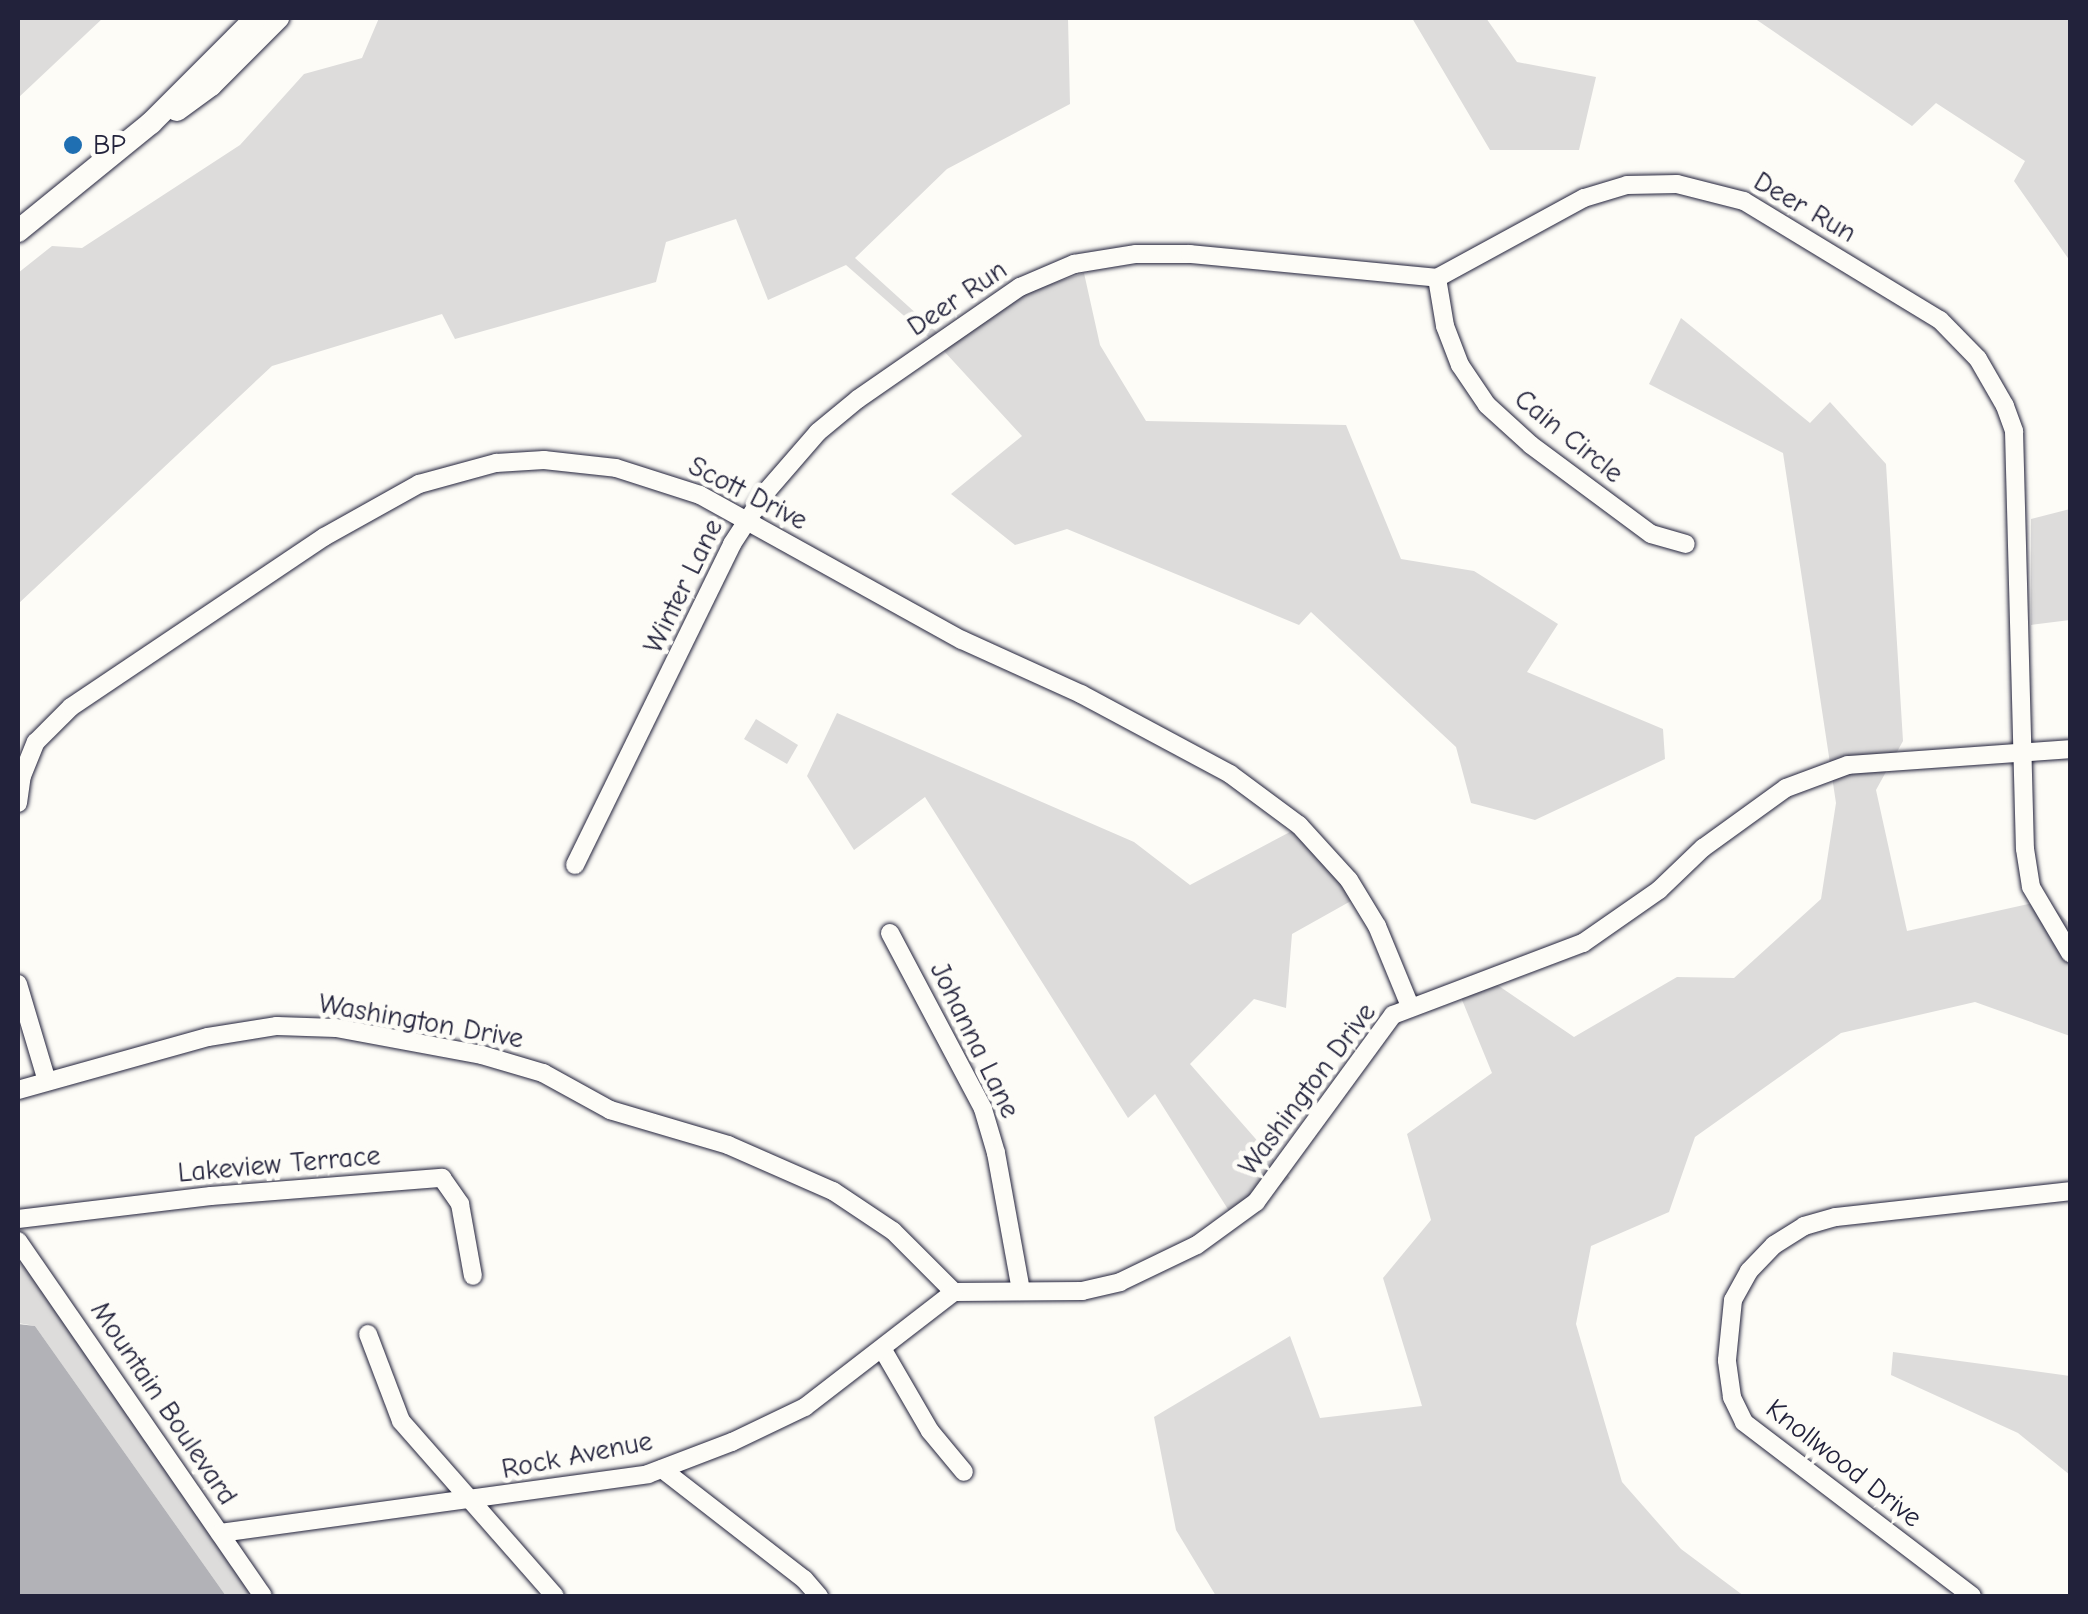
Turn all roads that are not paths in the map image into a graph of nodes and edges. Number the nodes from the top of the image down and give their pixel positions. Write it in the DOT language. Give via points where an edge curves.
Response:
graph roads {
  1 [pos="256,18"];
  2 [pos="278,18"];
  3 [pos="151,123"];
  4 [pos="18,231"];
  5 [pos="1437,278"];
  6 [pos="896,373"];
  7 [pos="746,520"];
  8 [pos="1686,544"];
  9 [pos="2070,748"];
  10 [pos="2023,752"];
  11 [pos="18,802"];
  12 [pos="575,865"];
  13 [pos="890,933"];
  14 [pos="2070,953"];
  15 [pos="18,984"];
  16 [pos="1410,1006"];
  17 [pos="47,1081"];
  18 [pos="18,1090"];
  19 [pos="2070,1190"];
  20 [pos="18,1219"];
  21 [pos="18,1241"];
  22 [pos="473,1276"];
  23 [pos="954,1292"];
  24 [pos="1021,1292"];
  25 [pos="368,1334"];
  26 [pos="882,1350"];
  27 [pos="662,1469"];
  28 [pos="964,1472"];
  29 [pos="476,1501"];
  30 [pos="220,1534"];
  31 [pos="264,1596"];
  32 [pos="555,1596"];
  33 [pos="818,1596"];
  34 [pos="1972,1596"];
  1 -- 3 [label="main road"];
  2 -- 3 [label="main road" via="186,105"];
  3 -- 4 [label="main road"];
  5 -- 6 [label="street, Deer Run" via="1190,254 1106,257 1020,286"];
  5 -- 8 [label="street, Cain Circle" via="1445,326 1486,405 1650,534"];
  5 -- 10 [label="street, Deer Run" via="1584,198 1627,185 1677,184 1744,201 1940,320 1978,359 2014,431"];
  6 -- 7 [label="street, Winter Lane" via="818,432"];
  7 -- 11 [label="street, Scott Drive" via="700,495 585,463 496,462 419,484 324,537 71,707 36,742"];
  7 -- 12 [label="street, Winter Lane"];
  7 -- 16 [label="street, Scott Drive" via="962,640 1184,747 1273,805 1350,880"];
  9 -- 10 [label="street, Washington Drive"];
  10 -- 14 [label="street, Deer Run" via="2031,887"];
  10 -- 16 [label="street, Washington Drive" via="1848,765 1806,778 1734,824 1659,890 1584,942"];
  13 -- 24 [label="street, Johanna Lane" via="983,1109"];
  15 -- 17 [label="street"];
  16 -- 24 [label="street, Washington Drive" via="1383,1024 1279,1176 1233,1222 1120,1282"];
  17 -- 18 [label="street, Washington Drive"];
  17 -- 23 [label="street, Washington Drive" via="208,1037 277,1026 336,1028 482,1055 543,1073 610,1110 728,1145 833,1191 893,1232"];
  19 -- 34 [label="street, Knollwood Drive" via="1804,1226 1750,1271 1733,1300 1726,1360 1744,1422"];
  20 -- 22 [label="street, Lakeview Terrace" via="442,1178 460,1204"];
  21 -- 30 [label="street, Mountain Boulevard"];
  23 -- 24 [label="street, Washington Drive"];
  23 -- 26 [label="street, Rock Avenue"];
  25 -- 29 [label="street" via="401,1421"];
  26 -- 27 [label="street, Rock Avenue" via="805,1406"];
  26 -- 28 [label="street"];
  27 -- 29 [label="street, Rock Avenue"];
  27 -- 33 [label="street"];
  29 -- 30 [label="street, Rock Avenue"];
  29 -- 32 [label="street"];
  30 -- 31 [label="street, Mountain Boulevard"];
}
